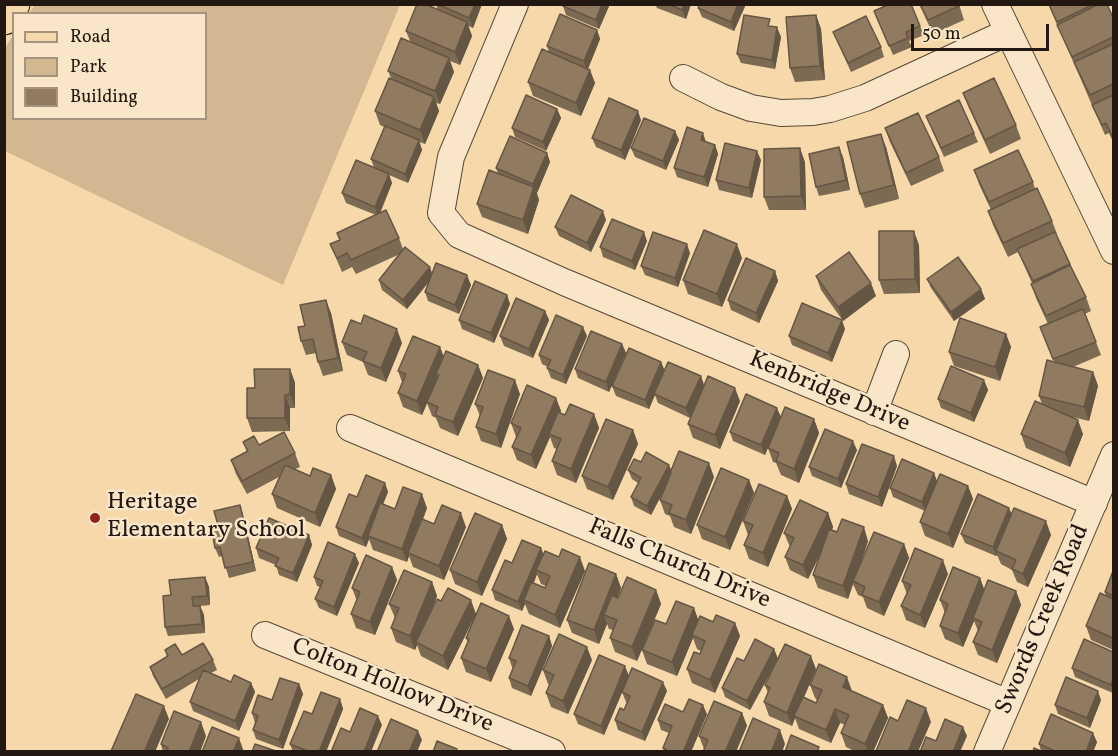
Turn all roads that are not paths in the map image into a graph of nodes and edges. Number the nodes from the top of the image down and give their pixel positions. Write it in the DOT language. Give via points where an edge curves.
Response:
graph roads {
  1 [pos="13,4"];
  2 [pos="515,4"];
  3 [pos="995,4"];
  4 [pos="4,18"];
  5 [pos="1008,32"];
  6 [pos="683,78"];
  7 [pos="1107,220"];
  8 [pos="1113,251"];
  9 [pos="896,354"];
  10 [pos="874,412"];
  11 [pos="350,428"];
  12 [pos="1113,455"];
  13 [pos="1094,503"];
  14 [pos="265,635"];
  15 [pos="1008,703"];
  16 [pos="552,752"];
  17 [pos="987,752"];
  1 -- 4 [label="main road"];
  2 -- 10 [label="street, Kenbridge Drive" via="451,157 441,213 459,235"];
  3 -- 5 [label="street"];
  5 -- 6 [label="street" via="865,98 813,112 781,113 751,108"];
  5 -- 7 [label="street"];
  7 -- 8 [label="street"];
  9 -- 10 [label="street"];
  10 -- 13 [label="street, Kenbridge Drive"];
  11 -- 15 [label="street, Falls Church Drive"];
  12 -- 13 [label="street, Swords Creek Road"];
  13 -- 15 [label="street, Swords Creek Road"];
  14 -- 16 [label="street, Colton Hollow Drive"];
  15 -- 17 [label="street, Swords Creek Road"];
}
